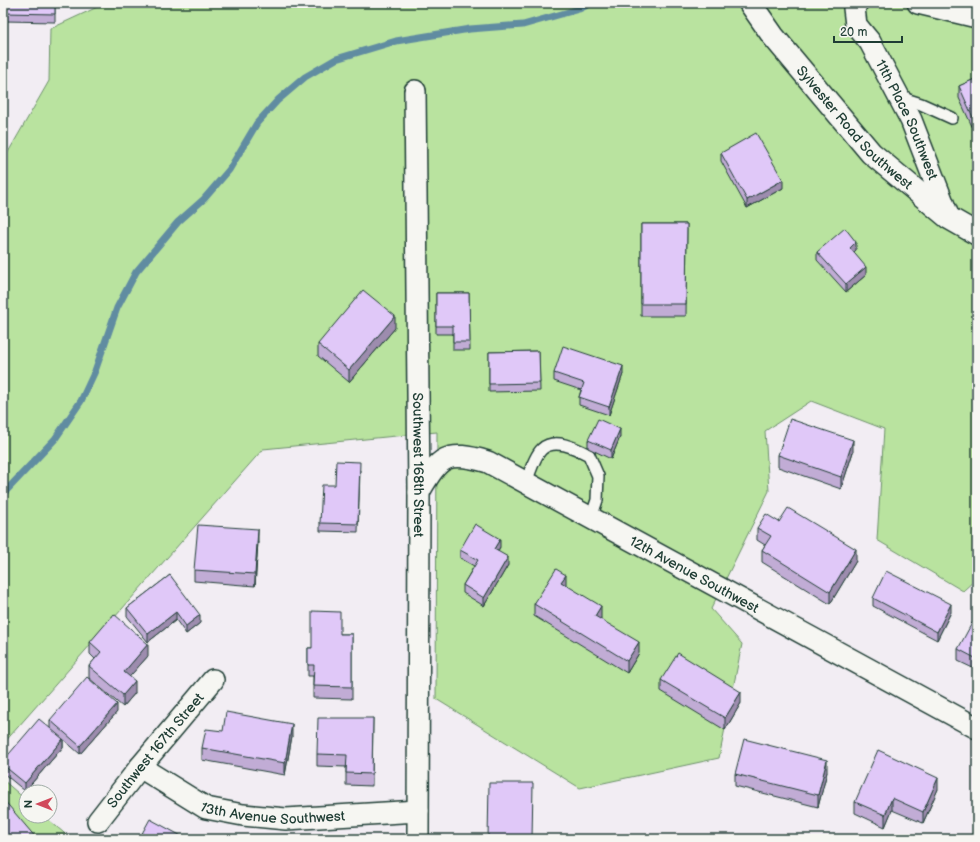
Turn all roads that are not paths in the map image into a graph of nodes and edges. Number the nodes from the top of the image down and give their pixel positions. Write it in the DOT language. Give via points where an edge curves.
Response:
graph roads {
  1 [pos="750,3"];
  2 [pos="857,3"];
  3 [pos="918,3"];
  4 [pos="977,17"];
  5 [pos="415,91"];
  6 [pos="898,97"];
  7 [pos="952,118"];
  8 [pos="949,218"];
  9 [pos="977,234"];
  10 [pos="526,483"];
  11 [pos="419,492"];
  12 [pos="591,518"];
  13 [pos="213,680"];
  14 [pos="977,728"];
  15 [pos="140,767"];
  16 [pos="418,811"];
  17 [pos="98,821"];
  18 [pos="418,839"];
  1 -- 8 [label="street, Sylvester Road Southwest" via="773,36 871,153"];
  2 -- 6 [label="street, 11th Place Southwest" via="854,8 856,24 870,42"];
  3 -- 4 [label="street"];
  5 -- 11 [label="street, Southwest 168th Street"];
  6 -- 7 [label="lane"];
  6 -- 8 [label="street, 11th Place Southwest" via="911,120"];
  8 -- 9 [label="street, Sylvester Road Southwest"];
  10 -- 11 [label="street, 12th Avenue Southwest" via="488,462 457,456 444,459 432,469"];
  10 -- 12 [label="street, 12th Avenue Southwest"];
  10 -- 12 [label="lane" via="542,448 555,443 590,455 598,476 597,500"];
  11 -- 16 [label="street, Southwest 168th Street"];
  12 -- 14 [label="street, 12th Avenue Southwest"];
  13 -- 15 [label="street, Southwest 167th Street"];
  15 -- 16 [label="street, 13th Avenue Southwest" via="206,808 243,815 286,819"];
  15 -- 17 [label="street, Southwest 167th Street"];
  16 -- 18 [label="street, Southwest 168th Street"];
}
